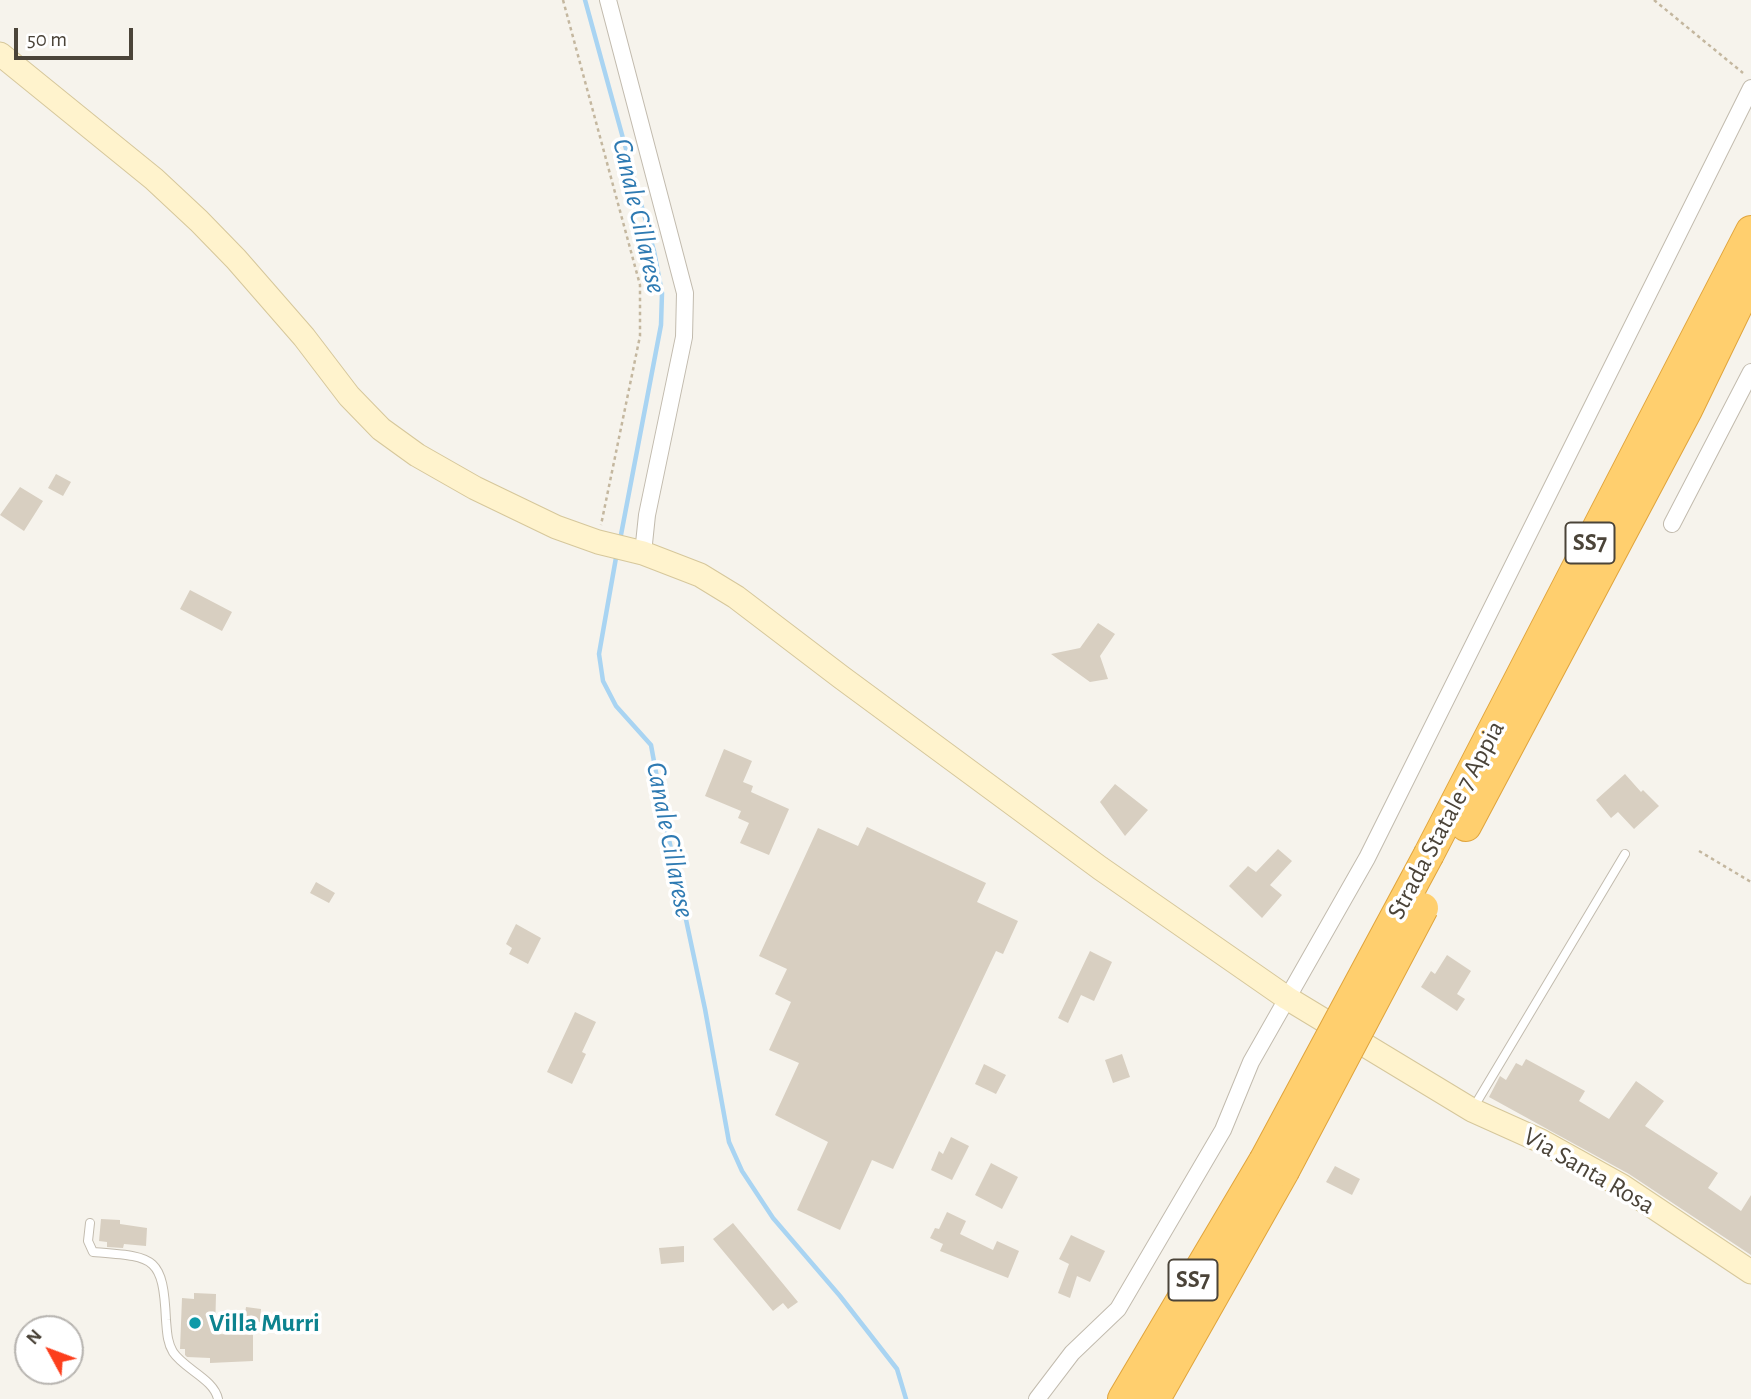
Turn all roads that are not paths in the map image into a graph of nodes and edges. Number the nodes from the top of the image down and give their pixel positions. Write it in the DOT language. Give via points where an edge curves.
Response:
graph roads {
  1 [pos="608,0"];
  2 [pos="0,54"];
  3 [pos="1751,88"];
  4 [pos="1751,231"];
  5 [pos="1751,278"];
  6 [pos="1751,372"];
  7 [pos="1672,524"];
  8 [pos="643,553"];
  9 [pos="1625,854"];
  10 [pos="1438,859"];
  11 [pos="1287,998"];
  12 [pos="1472,1110"];
  13 [pos="1274,1166"];
  14 [pos="90,1223"];
  15 [pos="1751,1272"];
  16 [pos="1155,1398"];
  17 [pos="218,1399"];
  18 [pos="1037,1399"];
  19 [pos="1123,1399"];
  1 -- 8 [label="street" via="685,293 684,337"];
  2 -- 8 [label="street, Via Santa Rosa" via="199,221 381,429 475,488 556,527"];
  3 -- 11 [label="street" via="1367,858"];
  4 -- 10 [label="highway, Strada Statale 7 Appia / SS7"];
  5 -- 10 [label="highway, Strada Statale 7 Appia / SS7" via="1686,410"];
  6 -- 7 [label="street"];
  8 -- 11 [label="street, Via Santa Rosa" via="700,575 736,597 1100,868"];
  9 -- 12 [label="lane"];
  10 -- 13 [label="highway, Strada Statale 7 Appia / SS7, bridge"];
  11 -- 12 [label="street, Via Santa Rosa"];
  11 -- 18 [label="street" via="1251,1062 1223,1130 1118,1308 1073,1353"];
  12 -- 15 [label="street, Via Santa Rosa" via="1541,1141 1622,1186"];
  13 -- 16 [label="highway, Strada Statale 7 Appia / SS7"];
  13 -- 19 [label="highway, Strada Statale 7 Appia / SS7"];
  14 -- 17 [label="lane" via="88,1241 93,1252 141,1256 161,1275 167,1339 174,1353"];
}
